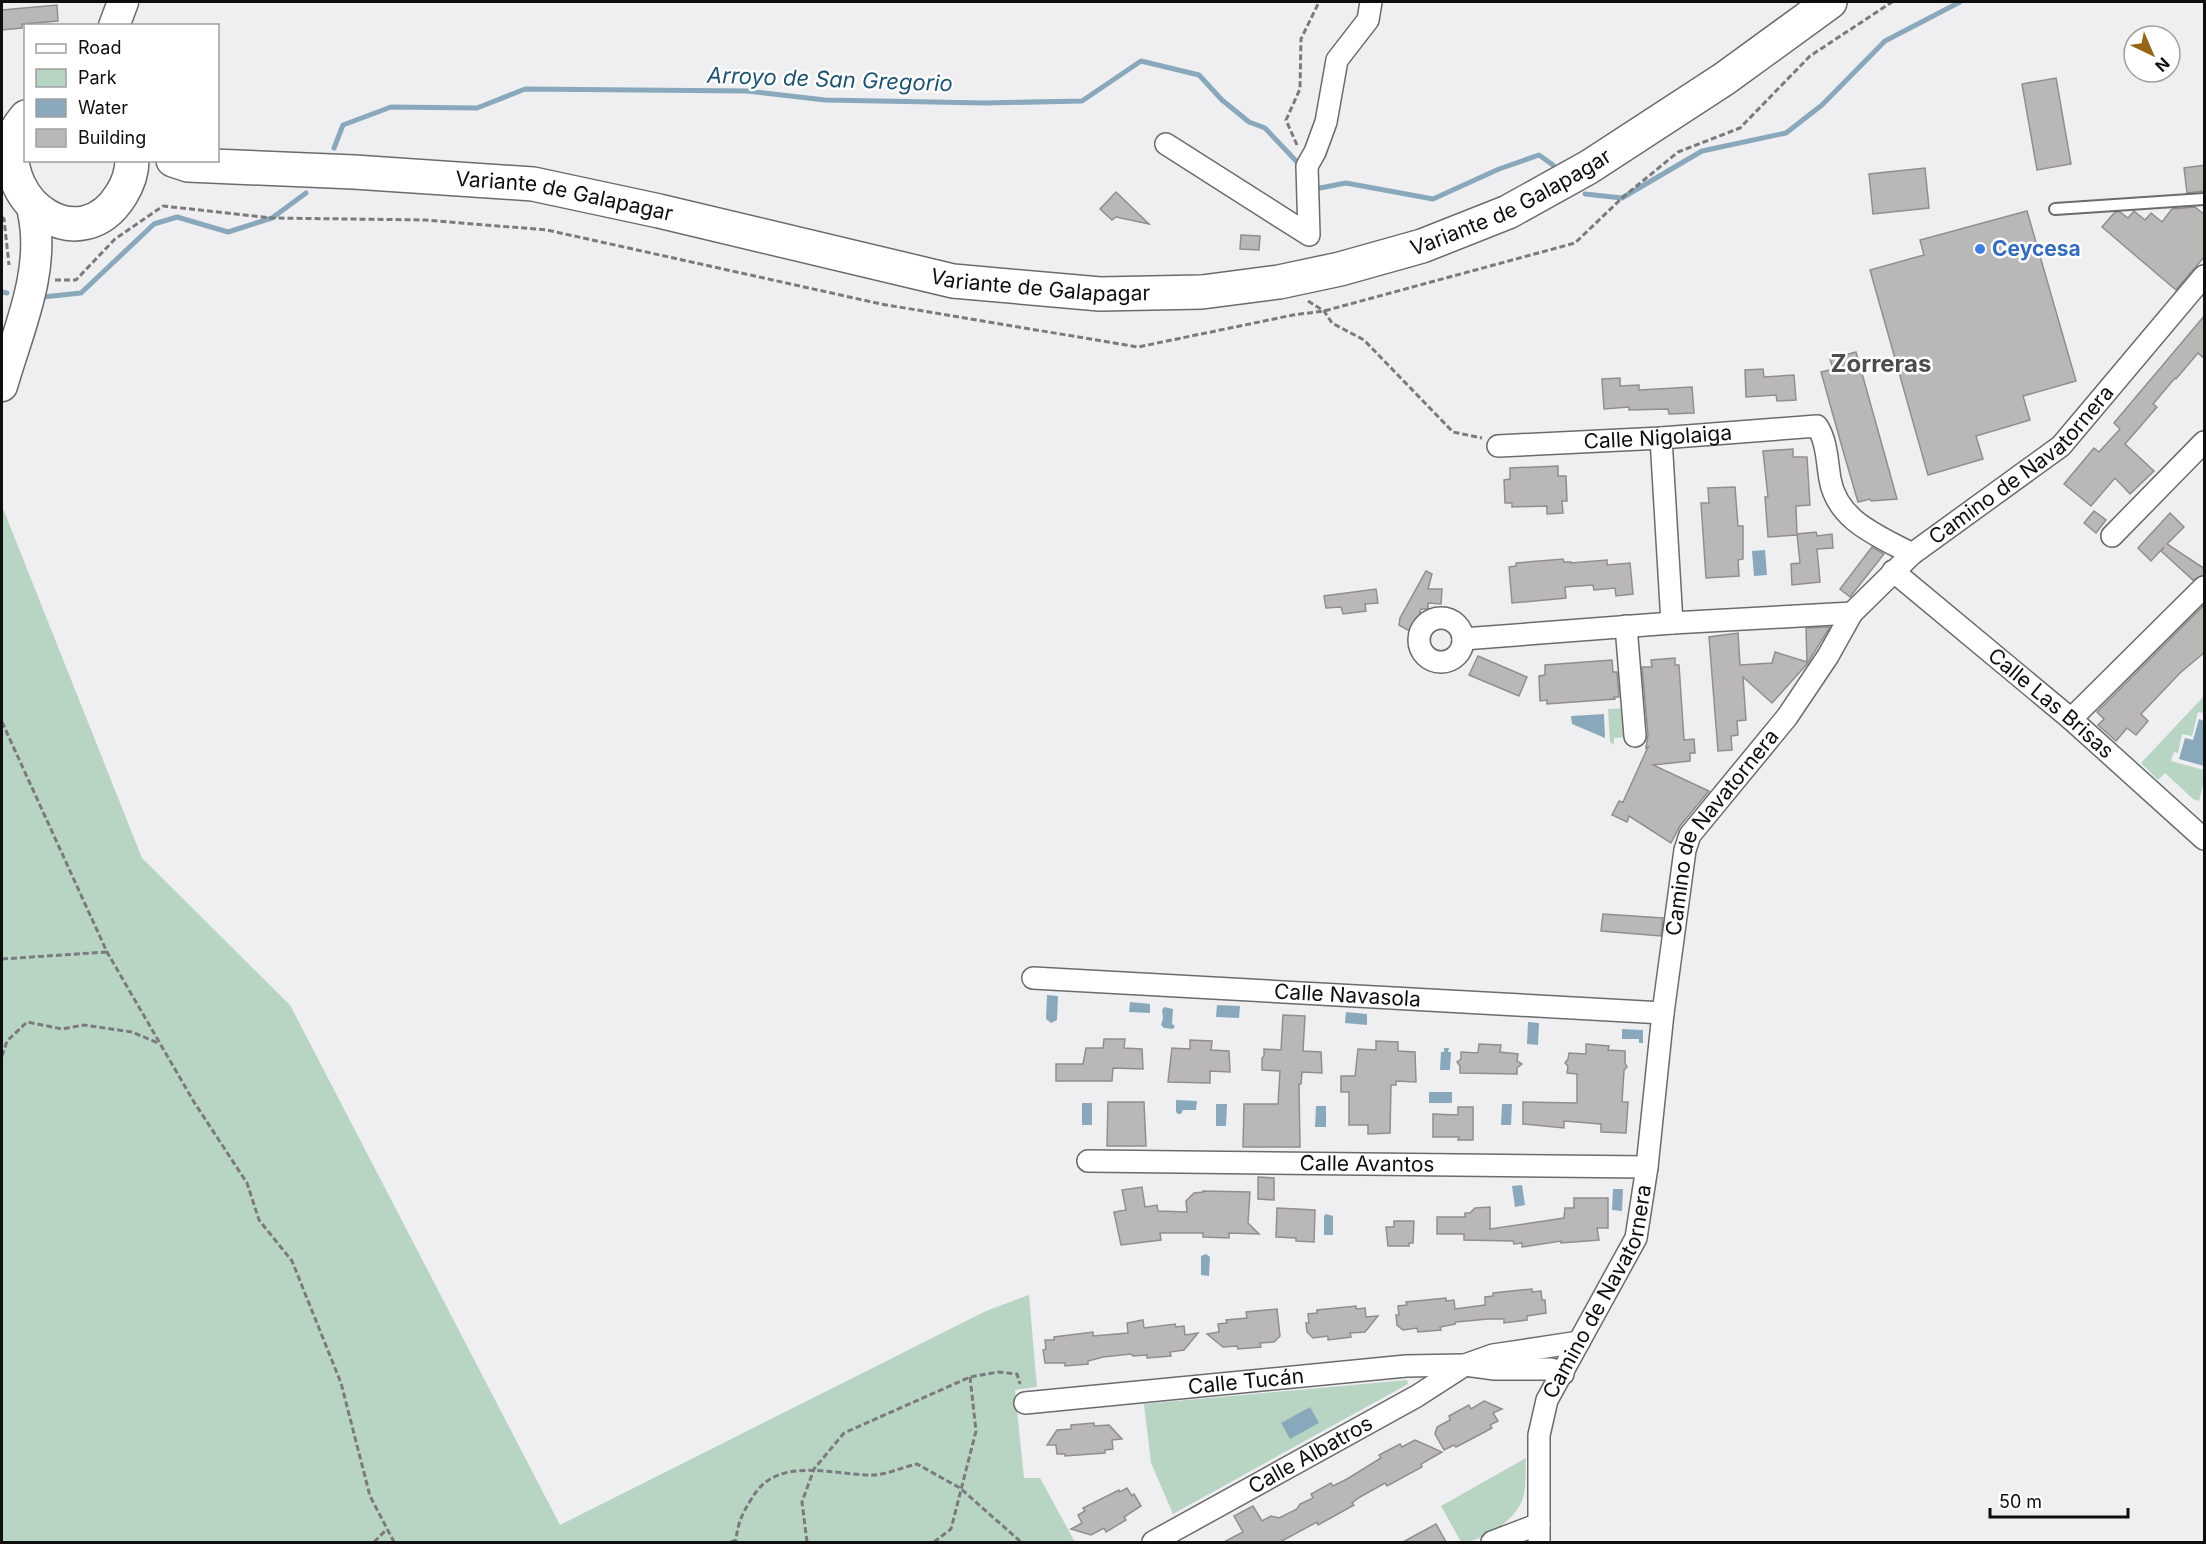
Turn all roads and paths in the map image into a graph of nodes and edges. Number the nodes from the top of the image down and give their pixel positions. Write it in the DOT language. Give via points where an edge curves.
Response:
graph roads {
  1 [pos="123,2"];
  2 [pos="1319,2"];
  3 [pos="1371,2"];
  4 [pos="1830,2"];
  5 [pos="1892,2"];
  6 [pos="115,24"];
  7 [pos="1286,120"];
  8 [pos="14,130"];
  9 [pos="1166,144"];
  10 [pos="180,163"];
  11 [pos="130,172"];
  12 [pos="6,176"];
  13 [pos="2205,199"];
  14 [pos="2055,209"];
  15 [pos="33,212"];
  16 [pos="2,217"];
  17 [pos="72,224"];
  18 [pos="2205,276"];
  19 [pos="34,279"];
  20 [pos="1298,299"];
  21 [pos="1324,311"];
  22 [pos="2,386"];
  23 [pos="1661,438"];
  24 [pos="2205,442"];
  25 [pos="1498,446"];
  26 [pos="2112,536"];
  27 [pos="1912,554"];
  28 [pos="1893,571"];
  29 [pos="2205,587"];
  30 [pos="1852,613"];
  31 [pos="1672,623"];
  32 [pos="1626,626"];
  33 [pos="1463,639"];
  34 [pos="2071,719"];
  35 [pos="2,722"];
  36 [pos="1635,736"];
  37 [pos="2205,839"];
  38 [pos="107,952"];
  39 [pos="2,959"];
  40 [pos="1034,978"];
  41 [pos="1663,1013"];
  42 [pos="159,1043"];
  43 [pos="2,1056"];
  44 [pos="1088,1161"];
  45 [pos="1647,1167"];
  46 [pos="1579,1342"];
  47 [pos="1465,1365"];
  48 [pos="1563,1374"];
  49 [pos="970,1377"];
  50 [pos="1026,1403"];
  51 [pos="814,1470"];
  52 [pos="960,1488"];
  53 [pos="387,1529"];
  54 [pos="1539,1533"];
  55 [pos="1494,1541"];
  56 [pos="374,1542"];
  57 [pos="394,1542"];
  58 [pos="731,1542"];
  59 [pos="807,1542"];
  60 [pos="934,1542"];
  61 [pos="1021,1542"];
  62 [pos="1154,1542"];
  1 -- 6 [label="main road"];
  2 -- 7 [label="path" via="1301,39 1300,89"];
  3 -- 9 [label="street" via="1368,20 1337,60 1326,122 1307,166 1309,235"];
  4 -- 10 [label="main road, Variante de Galapagar" via="1725,79 1589,167 1508,212 1422,246 1340,269 1202,292 1100,294 953,281 533,184"];
  5 -- 21 [label="path" via="1810,56 1740,128 1678,152 1575,243"];
  8 -- 12 [label="main road"];
  10 -- 11 [label="main road, Variante de Galapagar" via="139,178"];
  11 -- 17 [label="main road" via="116,204 96,218"];
  12 -- 15 [label="main road"];
  13 -- 14 [label="lane"];
  15 -- 17 [label="main road" via="52,221"];
  15 -- 19 [label="main road" via="38,243"];
  16 -- 19 [label="path" via="10,268"];
  17 -- 19 [label="main road" via="50,248"];
  18 -- 27 [label="street, Camino de Navatornera" via="2061,446"];
  19 -- 21 [label="path" via="76,280 115,239 163,206 272,218 426,220 547,230 881,304 1138,347"];
  19 -- 22 [label="main road"];
  20 -- 21 [label="path"];
  21 -- 25 [label="path" via="1332,323 1365,340 1453,432 1491,438"];
  23 -- 25 [label="street, Calle Nigolaiga"];
  23 -- 27 [label="street, Calle Nigolaiga" via="1817,426 1823,434 1836,500 1845,513"];
  23 -- 31 [label="street"];
  24 -- 26 [label="street"];
  27 -- 28 [label="street, Camino de Navatornera"];
  28 -- 30 [label="street, Camino de Navatornera"];
  28 -- 34 [label="street, Calle Las Brisas"];
  29 -- 34 [label="street"];
  30 -- 31 [label="street"];
  30 -- 41 [label="street, Camino de Navatornera" via="1787,717 1690,835"];
  31 -- 32 [label="street"];
  32 -- 33 [label="street"];
  32 -- 36 [label="street"];
  34 -- 37 [label="street, Calle Las Brisas"];
  35 -- 38 [label="path"];
  38 -- 39 [label="path"];
  38 -- 42 [label="path"];
  40 -- 41 [label="street, Calle Navasola"];
  41 -- 45 [label="street, Camino de Navatornera"];
  42 -- 43 [label="path" via="132,1032 84,1024 62,1029 27,1022 7,1041"];
  42 -- 53 [label="path" via="247,1183 259,1220 292,1261 341,1383 370,1496"];
  44 -- 45 [label="street, Calle Avantos"];
  45 -- 46 [label="street, Camino de Navatornera" via="1636,1238"];
  46 -- 47 [label="street, Calle Tucán" via="1493,1355"];
  46 -- 48 [label="street, Camino de Navatornera"];
  47 -- 48 [label="street, Calle Tucán" via="1551,1369"];
  47 -- 50 [label="street, Calle Tucán" via="1406,1366"];
  47 -- 62 [label="street, Calle Albatros" via="1417,1396"];
  48 -- 54 [label="street, Camino de Navatornera" via="1547,1400 1539,1435"];
  49 -- 50 [label="path" via="998,1372 1017,1374"];
  49 -- 51 [label="path" via="844,1433"];
  49 -- 52 [label="path" via="976,1431"];
  51 -- 52 [label="path" via="874,1475 917,1464"];
  51 -- 58 [label="path" via="781,1472 756,1490 738,1519 736,1540"];
  51 -- 59 [label="path" via="801,1502"];
  52 -- 60 [label="path" via="951,1528"];
  52 -- 61 [label="path"];
  53 -- 56 [label="path"];
  53 -- 57 [label="path"];
  54 -- 55 [label="street"];
}
